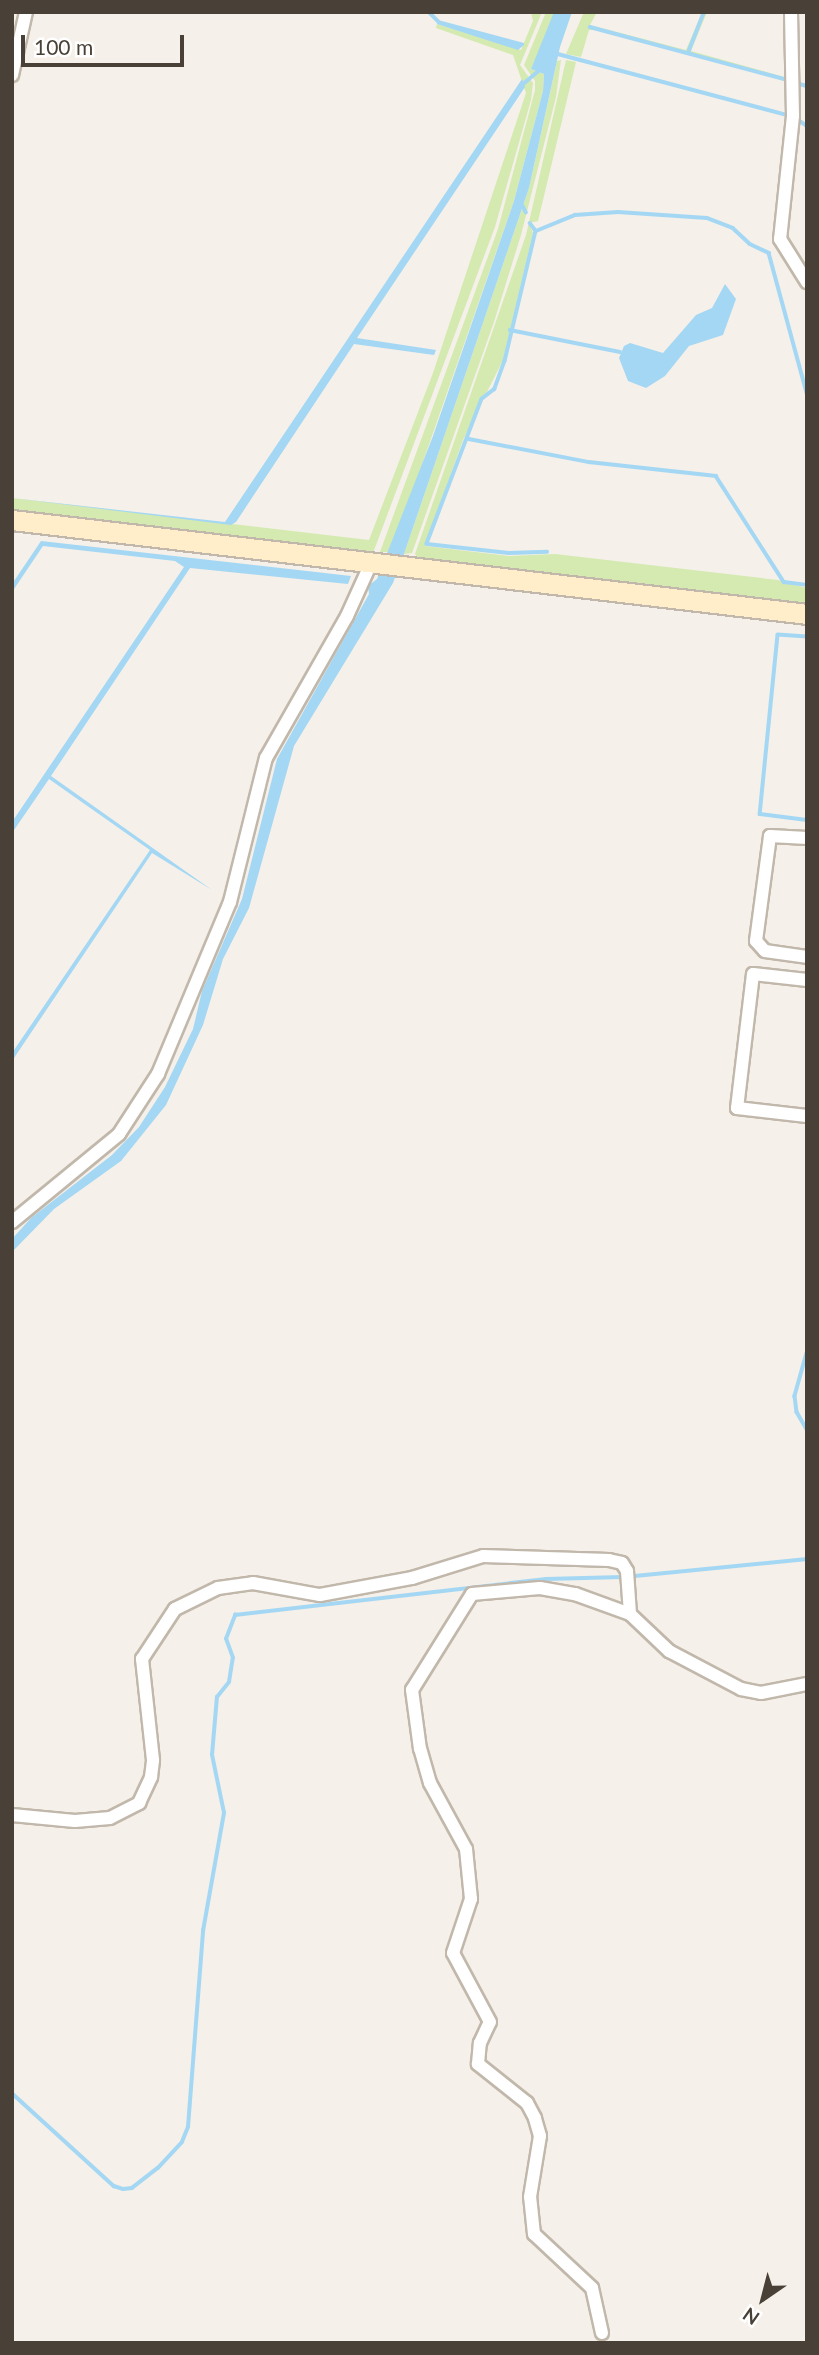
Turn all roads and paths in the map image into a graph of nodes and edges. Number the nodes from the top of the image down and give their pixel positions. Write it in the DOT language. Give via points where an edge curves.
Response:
graph roads {
  1 [pos="26,12"];
  2 [pos="791,12"];
  3 [pos="12,75"];
  4 [pos="807,282"];
  5 [pos="12,520"];
  6 [pos="376,562"];
  7 [pos="807,614"];
  8 [pos="807,838"];
  9 [pos="804,956"];
  10 [pos="803,979"];
  11 [pos="807,1116"];
  12 [pos="12,1222"];
  13 [pos="630,1614"];
  14 [pos="807,1684"];
  15 [pos="12,1815"];
  16 [pos="602,2333"];
  1 -- 3 [label="street"];
  2 -- 4 [label="street" via="793,116 780,239"];
  5 -- 6 [label="main road"];
  6 -- 7 [label="main road"];
  6 -- 12 [label="street" via="266,758 230,902 158,1074 119,1134"];
  8 -- 9 [label="street" via="770,836 756,941 765,951"];
  9 -- 10 [label="street"];
  10 -- 11 [label="street" via="753,974 737,1108"];
  13 -- 14 [label="street" via="669,1651 741,1689 761,1693"];
  13 -- 15 [label="street" via="627,1571 622,1563 610,1560 482,1556 331,1595 253,1583 218,1588 175,1609 142,1659 152,1760 151,1777 139,1803 110,1818 75,1821"];
  13 -- 16 [label="street" via="554,1588 472,1594 412,1690 430,1783 466,1849 471,1899 453,1953 490,2022 480,2043 478,2064 527,2103 535,2118 540,2136 530,2197 534,2234 592,2288"];
}
